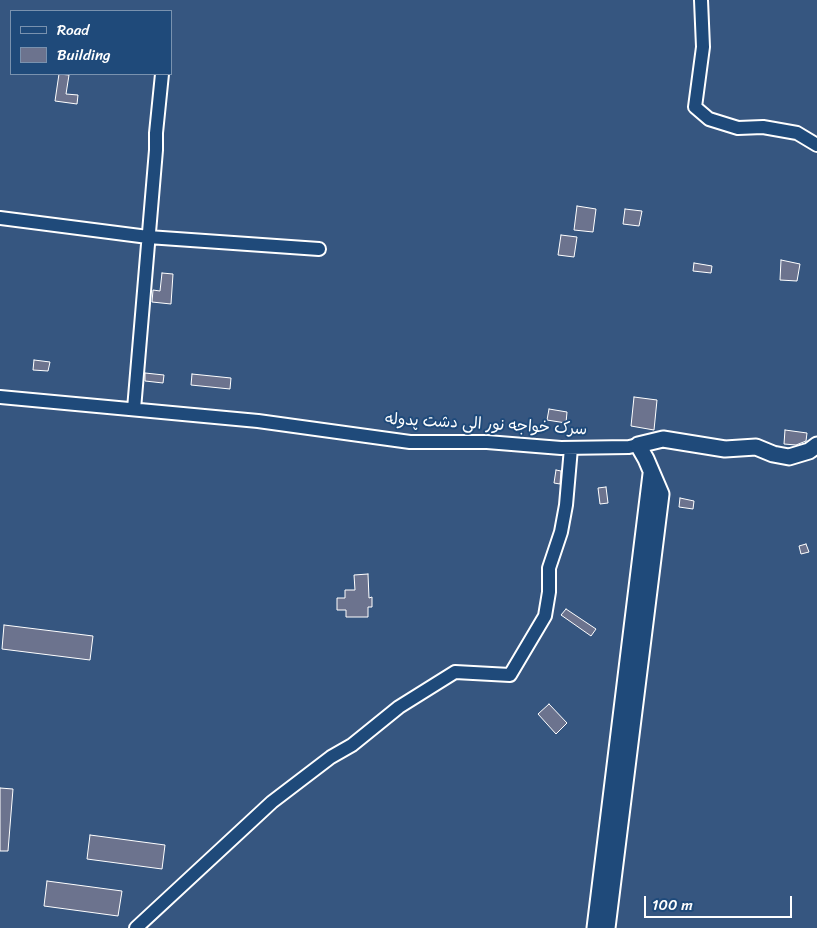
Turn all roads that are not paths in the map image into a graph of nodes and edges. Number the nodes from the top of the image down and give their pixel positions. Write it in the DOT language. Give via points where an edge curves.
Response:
graph roads {
  1 [pos="701,0"];
  2 [pos="162,75"];
  3 [pos="817,145"];
  4 [pos="0,218"];
  5 [pos="148,237"];
  6 [pos="319,249"];
  7 [pos="0,397"];
  8 [pos="134,410"];
  9 [pos="638,445"];
  10 [pos="817,445"];
  11 [pos="572,448"];
  12 [pos="651,473"];
  13 [pos="136,928"];
  14 [pos="595,928"];
  15 [pos="608,928"];
  1 -- 3 [label="street" via="703,47 696,107 709,119 738,128 763,127 797,133"];
  2 -- 5 [label="street"];
  4 -- 5 [label="street"];
  5 -- 6 [label="street"];
  5 -- 8 [label="street"];
  7 -- 8 [label="street, سرک خواجه نور الی دشت پدوله"];
  8 -- 11 [label="street, سرک خواجه نور الی دشت پدوله" via="258,421 410,442 487,442"];
  9 -- 10 [label="main road, سرک خواجه نور الی دشت پدوله" via="663,439 725,449 756,447 789,457 809,452"];
  9 -- 11 [label="street, سرک خواجه نور الی دشت پدوله"];
  9 -- 12 [label="main road"];
  11 -- 13 [label="street" via="561,532 549,568 545,616 510,676 455,672 399,707 352,746 331,757 272,802"];
  12 -- 14 [label="main road"];
  12 -- 15 [label="main road" via="661,494"];
}
